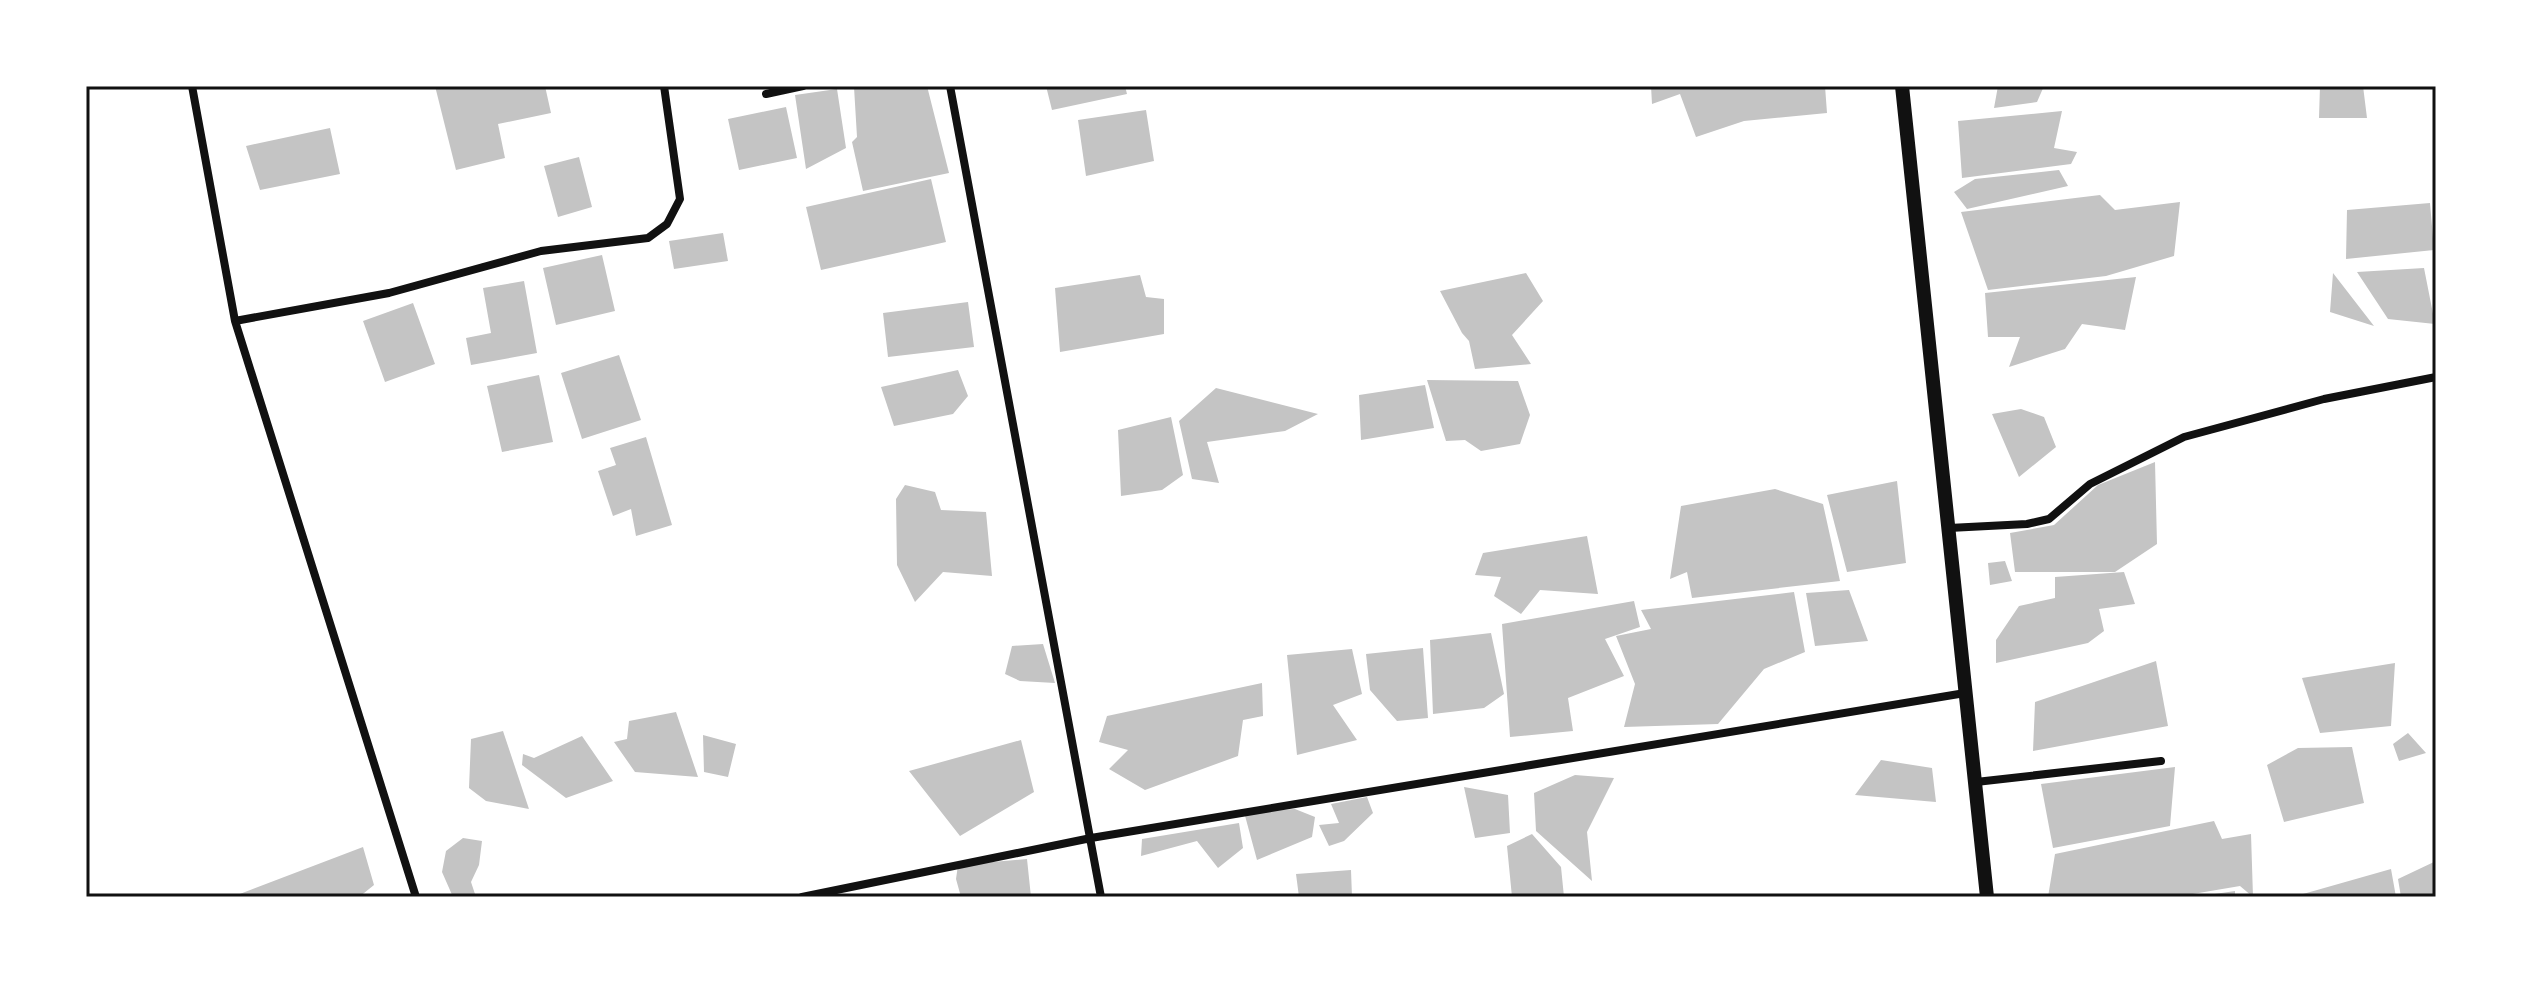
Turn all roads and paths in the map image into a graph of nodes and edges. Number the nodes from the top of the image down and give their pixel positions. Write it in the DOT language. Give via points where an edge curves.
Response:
graph roads {
  1 [pos="192,86"];
  2 [pos="664,86"];
  3 [pos="803,86"];
  4 [pos="950,86"];
  5 [pos="1902,86"];
  6 [pos="766,94"];
  7 [pos="235,321"];
  8 [pos="2436,377"];
  9 [pos="1949,528"];
  10 [pos="1965,693"];
  11 [pos="2161,761"];
  12 [pos="1976,782"];
  13 [pos="1091,838"];
  14 [pos="416,897"];
  15 [pos="802,897"];
  16 [pos="1101,897"];
  17 [pos="1987,897"];
  1 -- 7 [label="street"];
  2 -- 7 [label="street" via="680,199 667,224 648,238 541,251 389,293"];
  3 -- 6 [label="street"];
  4 -- 13 [label="street"];
  5 -- 9 [label="street"];
  7 -- 14 [label="street"];
  8 -- 9 [label="street" via="2324,399 2184,437 2090,484 2049,519"];
  9 -- 10 [label="street"];
  10 -- 12 [label="street"];
  10 -- 13 [label="street"];
  11 -- 12 [label="street"];
  12 -- 17 [label="street"];
  13 -- 15 [label="street"];
  13 -- 16 [label="street"];
}
